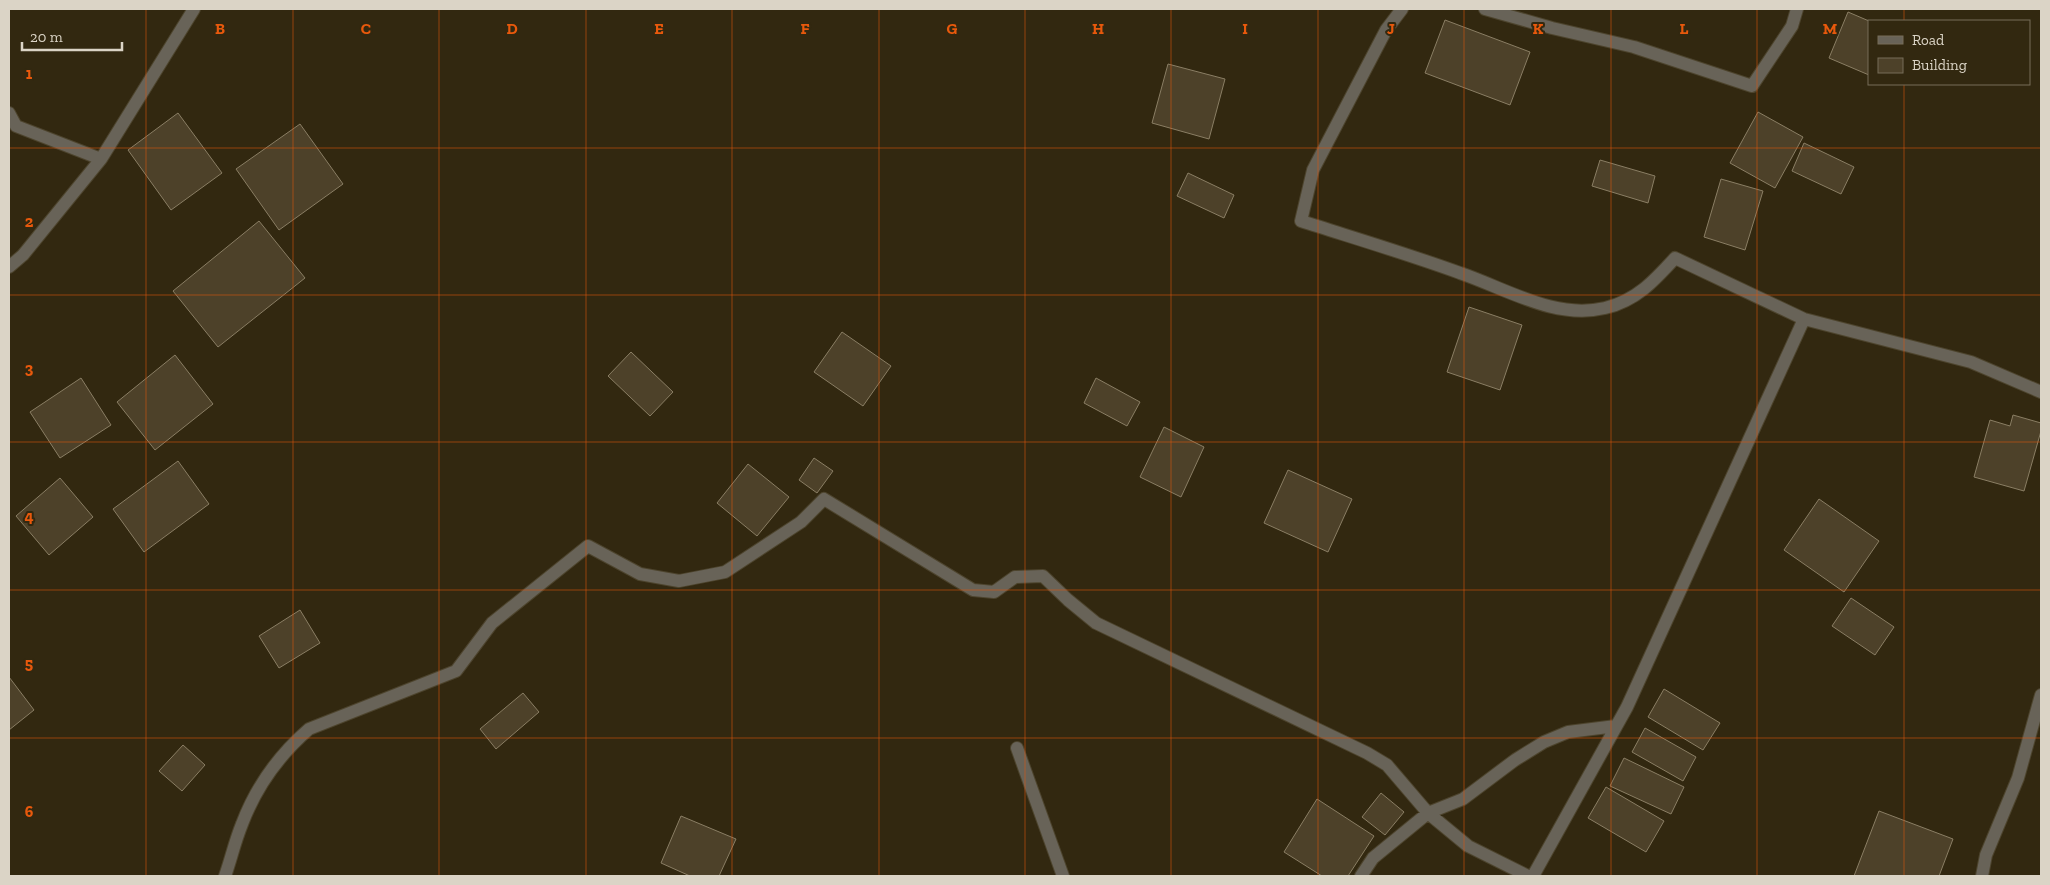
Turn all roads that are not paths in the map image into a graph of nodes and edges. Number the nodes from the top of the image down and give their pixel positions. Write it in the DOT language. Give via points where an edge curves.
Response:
graph roads {
  1 [pos="194,9"];
  2 [pos="1402,9"];
  3 [pos="1485,9"];
  4 [pos="1797,9"];
  5 [pos="9,113"];
  6 [pos="101,159"];
  7 [pos="9,267"];
  8 [pos="1804,319"];
  9 [pos="2041,392"];
  10 [pos="2041,694"];
  11 [pos="1616,726"];
  12 [pos="1017,748"];
  13 [pos="1428,814"];
  14 [pos="225,876"];
  15 [pos="1063,876"];
  16 [pos="1361,876"];
  17 [pos="1528,876"];
  18 [pos="1533,876"];
  19 [pos="1982,876"];
  1 -- 6 [label="street"];
  2 -- 8 [label="street" via="1386,30 1313,170 1301,221 1462,273 1530,301 1569,311 1604,308 1627,301 1652,283 1675,258"];
  3 -- 4 [label="street" via="1634,47 1752,86 1792,26"];
  5 -- 6 [label="street" via="16,126"];
  6 -- 7 [label="street" via="23,255"];
  8 -- 9 [label="street" via="1971,362"];
  8 -- 11 [label="street"];
  10 -- 19 [label="street" via="2018,778 1986,855"];
  11 -- 13 [label="street" via="1568,732 1544,742 1463,799"];
  11 -- 18 [label="street"];
  12 -- 15 [label="street"];
  13 -- 14 [label="street" via="1387,765 1096,623 1043,576 1015,577 994,592 973,590 824,499 800,522 725,572 679,580 640,574 588,546 492,623 456,671 308,729 278,759 260,788 242,824"];
  13 -- 16 [label="street" via="1374,858"];
  13 -- 17 [label="street" via="1468,846"];
}
